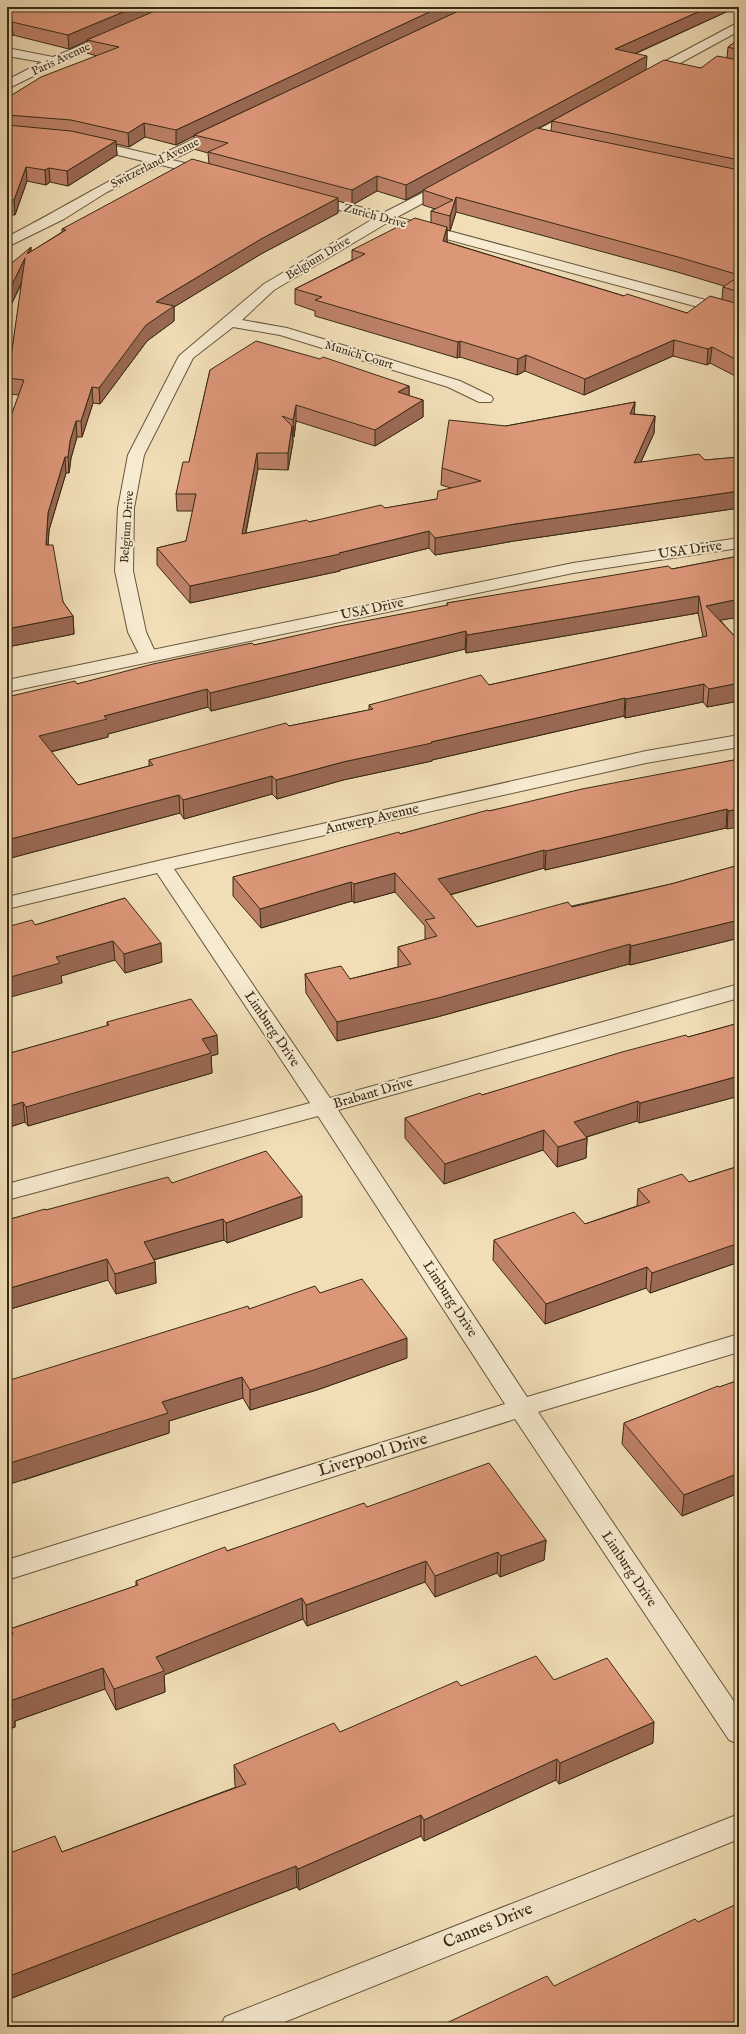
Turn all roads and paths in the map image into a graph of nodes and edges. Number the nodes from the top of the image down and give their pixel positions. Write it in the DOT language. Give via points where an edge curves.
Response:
graph roads {
  1 [pos="739,26"];
  2 [pos="127,30"];
  3 [pos="7,52"];
  4 [pos="683,57"];
  5 [pos="54,61"];
  6 [pos="704,62"];
  7 [pos="637,82"];
  8 [pos="7,85"];
  9 [pos="590,107"];
  10 [pos="231,125"];
  11 [pos="534,137"];
  12 [pos="72,140"];
  13 [pos="557,142"];
  14 [pos="507,152"];
  15 [pos="160,159"];
  16 [pos="465,174"];
  17 [pos="225,176"];
  18 [pos="300,196"];
  19 [pos="385,218"];
  20 [pos="7,243"];
  21 [pos="739,314"];
  22 [pos="230,322"];
  23 [pos="485,399"];
  24 [pos="739,543"];
  25 [pos="148,656"];
  26 [pos="7,686"];
  27 [pos="739,741"];
  28 [pos="162,866"];
  29 [pos="7,903"];
  30 [pos="739,991"];
  31 [pos="324,1107"];
  32 [pos="7,1192"];
  33 [pos="739,1343"];
  34 [pos="521,1408"];
  35 [pos="7,1570"];
  36 [pos="739,1732"];
  37 [pos="739,1826"];
  38 [pos="236,2027"];
  1 -- 4 [label="street"];
  2 -- 5 [label="street, Paris Avenue"];
  3 -- 5 [label="street"];
  4 -- 6 [label="street"];
  4 -- 7 [label="street"];
  5 -- 8 [label="street, Paris Avenue"];
  9 -- 11 [label="street"];
  10 -- 15 [label="street, Switzerland Avenue"];
  11 -- 13 [label="street"];
  11 -- 14 [label="street"];
  12 -- 15 [label="street"];
  15 -- 17 [label="street"];
  15 -- 20 [label="street, Switzerland Avenue"];
  16 -- 19 [label="street, Belgium Drive"];
  18 -- 19 [label="street, Zurich Drive"];
  19 -- 21 [label="street, Zurich Drive"];
  19 -- 22 [label="street, Belgium Drive" via="269,287"];
  22 -- 23 [label="street, Munich Court" via="282,331 454,384"];
  22 -- 25 [label="street, Belgium Drive" via="187,356 136,455 126,508 124,571 137,632"];
  24 -- 25 [label="street, USA Drive" via="573,568"];
  25 -- 26 [label="street, USA Drive"];
  27 -- 28 [label="street, Antwerp Avenue" via="646,757"];
  28 -- 29 [label="street, Antwerp Avenue"];
  28 -- 31 [label="street, Limburg Drive"];
  30 -- 31 [label="street, Brabant Drive"];
  31 -- 32 [label="street, Brabant Drive"];
  31 -- 34 [label="street, Limburg Drive"];
  33 -- 34 [label="street, Liverpool Drive"];
  34 -- 35 [label="street, Liverpool Drive"];
  34 -- 36 [label="street, Limburg Drive"];
  37 -- 38 [label="street, Cannes Drive"];
}
